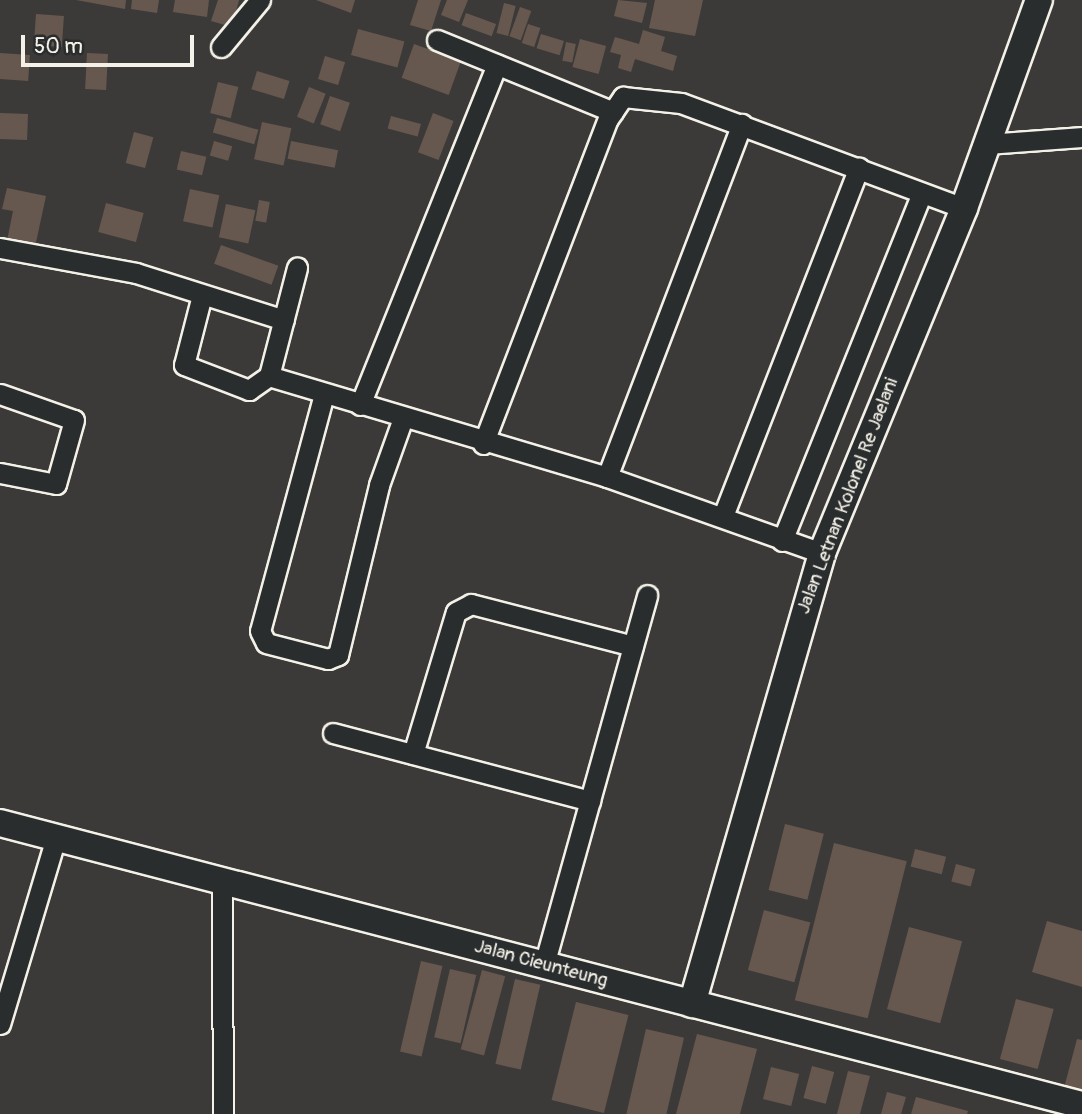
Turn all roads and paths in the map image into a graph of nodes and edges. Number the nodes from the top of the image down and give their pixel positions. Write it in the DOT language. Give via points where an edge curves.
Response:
graph roads {
  1 [pos="260,0"];
  2 [pos="1039,0"];
  3 [pos="437,40"];
  4 [pos="221,47"];
  5 [pos="497,64"];
  6 [pos="613,112"];
  7 [pos="742,124"];
  8 [pos="1082,137"];
  9 [pos="986,144"];
  10 [pos="859,168"];
  11 [pos="922,193"];
  12 [pos="964,208"];
  13 [pos="0,248"];
  14 [pos="297,268"];
  15 [pos="202,295"];
  16 [pos="284,320"];
  17 [pos="270,376"];
  18 [pos="0,394"];
  19 [pos="324,394"];
  20 [pos="360,405"];
  21 [pos="403,418"];
  22 [pos="484,444"];
  23 [pos="0,473"];
  24 [pos="607,477"];
  25 [pos="723,516"];
  26 [pos="782,541"];
  27 [pos="822,553"];
  28 [pos="647,595"];
  29 [pos="633,646"];
  30 [pos="333,733"];
  31 [pos="413,754"];
  32 [pos="590,801"];
  33 [pos="0,823"];
  34 [pos="56,837"];
  35 [pos="222,881"];
  36 [pos="544,965"];
  37 [pos="691,1004"];
  38 [pos="0,1024"];
  39 [pos="1082,1105"];
  40 [pos="223,1114"];
  1 -- 4 [label="street"];
  2 -- 9 [label="street, Jalan Letnan Kolonel Re Jaelani"];
  3 -- 5 [label="street"];
  5 -- 6 [label="street"];
  5 -- 20 [label="street"];
  6 -- 7 [label="street" via="623,97 644,95"];
  6 -- 22 [label="street"];
  7 -- 10 [label="street"];
  7 -- 24 [label="street"];
  8 -- 9 [label="street"];
  9 -- 12 [label="street, Jalan Letnan Kolonel Re Jaelani"];
  10 -- 11 [label="street"];
  10 -- 25 [label="street"];
  11 -- 12 [label="street"];
  11 -- 26 [label="street"];
  12 -- 27 [label="street, Jalan Letnan Kolonel Re Jaelani"];
  13 -- 15 [label="street" via="136,273"];
  14 -- 16 [label="street"];
  15 -- 16 [label="street"];
  15 -- 17 [label="street" via="186,368 244,390"];
  16 -- 17 [label="street"];
  17 -- 19 [label="street"];
  18 -- 23 [label="street" via="74,420 56,484"];
  19 -- 20 [label="street"];
  19 -- 21 [label="street" via="260,631 266,643 328,659 338,654 379,485"];
  20 -- 21 [label="street"];
  21 -- 22 [label="street"];
  22 -- 24 [label="street"];
  24 -- 25 [label="street"];
  25 -- 26 [label="street"];
  26 -- 27 [label="street"];
  27 -- 37 [label="street, Jalan Letnan Kolonel Re Jaelani"];
  28 -- 29 [label="street"];
  29 -- 31 [label="street" via="471,604 456,612"];
  29 -- 32 [label="street"];
  30 -- 31 [label="street"];
  31 -- 32 [label="street"];
  32 -- 36 [label="street"];
  33 -- 34 [label="street, Jalan Cieunteung"];
  34 -- 35 [label="street, Jalan Cieunteung"];
  34 -- 38 [label="street"];
  35 -- 36 [label="street, Jalan Cieunteung"];
  35 -- 40 [label="street"];
  36 -- 37 [label="street, Jalan Cieunteung"];
  37 -- 39 [label="street, Jalan Cieunteung"];
}
